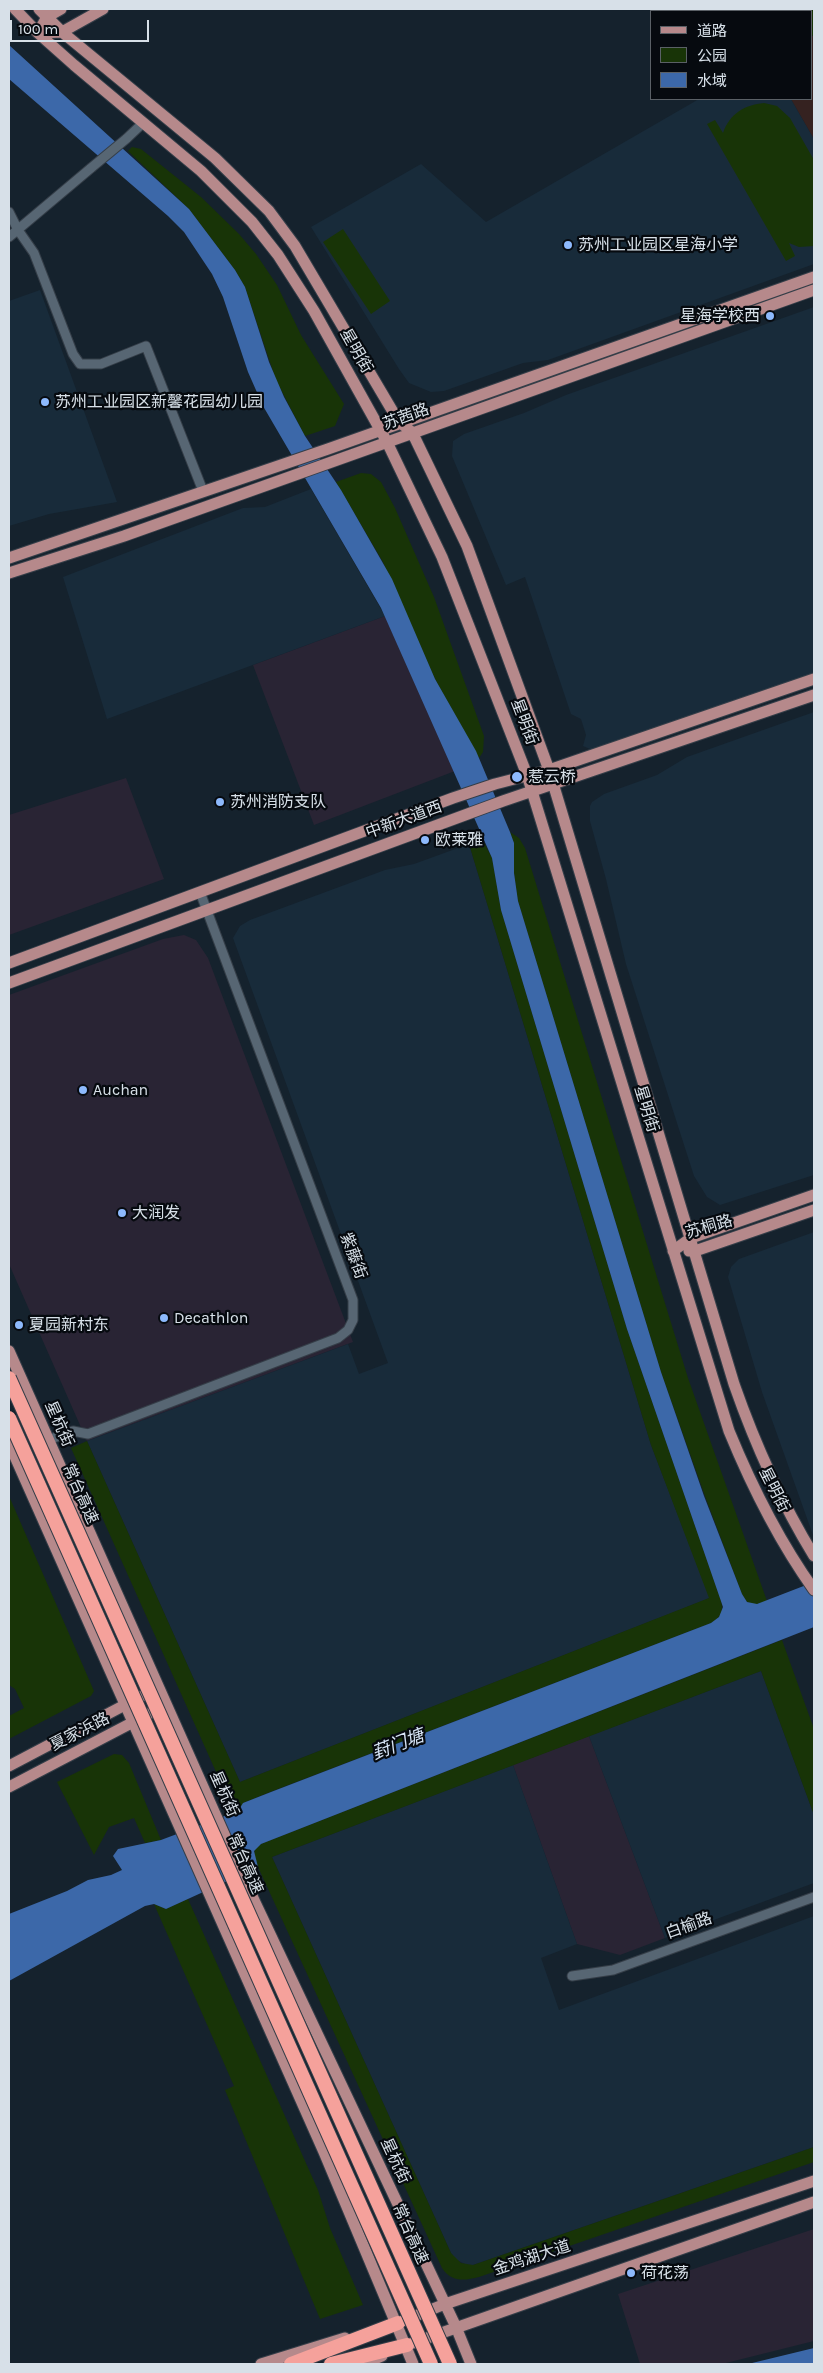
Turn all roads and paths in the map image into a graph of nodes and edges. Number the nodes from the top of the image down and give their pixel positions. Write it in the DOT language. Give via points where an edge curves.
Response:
graph roads {
  1 [pos="15,9"];
  2 [pos="61,9"];
  3 [pos="103,9"];
  4 [pos="43,13"];
  5 [pos="62,32"];
  6 [pos="38,33"];
  7 [pos="143,123"];
  8 [pos="9,212"];
  9 [pos="18,230"];
  10 [pos="9,237"];
  11 [pos="814,277"];
  12 [pos="814,290"];
  13 [pos="399,422"];
  14 [pos="380,428"];
  15 [pos="412,432"];
  16 [pos="387,442"];
  17 [pos="203,492"];
  18 [pos="9,558"];
  19 [pos="9,573"];
  20 [pos="814,678"];
  21 [pos="814,695"];
  22 [pos="549,770"];
  23 [pos="528,775"];
  24 [pos="553,783"];
  25 [pos="532,791"];
  26 [pos="200,892"];
  27 [pos="207,910"];
  28 [pos="9,962"];
  29 [pos="9,983"];
  30 [pos="814,1195"];
  31 [pos="814,1210"];
  32 [pos="691,1238"];
  33 [pos="672,1251"];
  34 [pos="695,1251"];
  35 [pos="9,1351"];
  36 [pos="9,1378"];
  37 [pos="9,1418"];
  38 [pos="48,1440"];
  39 [pos="9,1443"];
  40 [pos="814,1556"];
  41 [pos="814,1590"];
  42 [pos="159,1688"];
  43 [pos="166,1704"];
  44 [pos="126,1705"];
  45 [pos="134,1722"];
  46 [pos="9,1766"];
  47 [pos="9,1787"];
  48 [pos="814,1897"];
  49 [pos="572,1976"];
  50 [pos="814,2181"];
  51 [pos="814,2202"];
  52 [pos="445,2304"];
  53 [pos="398,2323"];
  54 [pos="456,2327"];
  55 [pos="407,2345"];
  56 [pos="261,2364"];
  57 [pos="291,2364"];
  58 [pos="331,2364"];
  59 [pos="363,2364"];
  60 [pos="413,2364"];
  61 [pos="431,2364"];
  62 [pos="450,2364"];
  63 [pos="470,2364"];
  1 -- 6 [label="main road, 星明街"];
  2 -- 4 [label="main road"];
  3 -- 5 [label="main road"];
  4 -- 5 [label="main road, 星明街"];
  4 -- 6 [label="main road"];
  5 -- 6 [label="main road"];
  5 -- 13 [label="main road, 星明街" via="215,158 269,211 295,246"];
  6 -- 7 [label="main road, 星明街"];
  7 -- 9 [label="street, bridge"];
  7 -- 14 [label="main road, 星明街" via="223,191 261,232 314,311"];
  8 -- 9 [label="street"];
  9 -- 10 [label="street"];
  9 -- 17 [label="street" via="34,253 73,354 80,364 101,364 146,346"];
  11 -- 13 [label="main road, 苏茜路"];
  12 -- 15 [label="main road, 苏茜路"];
  13 -- 14 [label="main road, 苏茜路"];
  13 -- 15 [label="main road, 星明街"];
  14 -- 16 [label="main road, 星明街"];
  14 -- 17 [label="main road, 苏茜路"];
  15 -- 16 [label="main road, 苏茜路"];
  15 -- 22 [label="main road, 星明街" via="467,546"];
  16 -- 19 [label="main road, 苏茜路" via="124,536"];
  16 -- 23 [label="main road, 星明街" via="442,557"];
  17 -- 18 [label="main road, 苏茜路"];
  20 -- 22 [label="main road, 中新大道西"];
  21 -- 24 [label="main road, 中新大道西"];
  22 -- 23 [label="main road, 中新大道西"];
  22 -- 24 [label="main road, 星明街"];
  23 -- 25 [label="main road, 星明街"];
  23 -- 26 [label="main road, 中新大道西" via="453,798"];
  24 -- 25 [label="main road, 中新大道西"];
  24 -- 32 [label="main road, 星明街"];
  25 -- 27 [label="main road, 中新大道西"];
  25 -- 33 [label="main road, 星明街"];
  26 -- 27 [label="street, 紫藤街"];
  26 -- 28 [label="main road, 中新大道西"];
  27 -- 29 [label="main road, 中新大道西"];
  27 -- 38 [label="street, 紫藤街" via="353,1300 353,1320 348,1330 338,1338 284,1360 88,1434 72,1431"];
  30 -- 32 [label="main road, 苏桐路"];
  31 -- 34 [label="main road, 苏桐路"];
  32 -- 33 [label="main road, 苏桐路"];
  32 -- 34 [label="main road, 星明街"];
  33 -- 34 [label="main road, 苏桐路"];
  33 -- 41 [label="main road, 星明街" via="729,1431 749,1480 790,1556"];
  34 -- 40 [label="main road, 星明街" via="734,1384 752,1433 770,1475"];
  35 -- 38 [label="main road, 星杭街"];
  36 -- 62 [label="highway, 常台高速, bridge"];
  37 -- 61 [label="highway, 常台高速, bridge"];
  38 -- 42 [label="main road, 星杭街"];
  39 -- 44 [label="main road"];
  42 -- 43 [label="main road, 星杭街"];
  42 -- 44 [label="main road, 夏家浜路"];
  43 -- 45 [label="main road, 夏家浜路"];
  43 -- 52 [label="main road, 星杭街" via="244,1879"];
  44 -- 45 [label="main road"];
  44 -- 46 [label="main road, 夏家浜路"];
  45 -- 47 [label="main road, 夏家浜路"];
  45 -- 53 [label="main road"];
  48 -- 49 [label="street, 白榆路" via="613,1970"];
  50 -- 52 [label="main road, 金鸡湖大道"];
  51 -- 54 [label="main road"];
  52 -- 53 [label="main road, 金鸡湖大道"];
  52 -- 54 [label="main road, 星杭街"];
  53 -- 55 [label="main road"];
  53 -- 56 [label="main road, 金鸡湖大道"];
  53 -- 57 [label="highway"];
  54 -- 55 [label="main road"];
  54 -- 63 [label="main road, 星杭街"];
  55 -- 58 [label="highway"];
  55 -- 59 [label="main road"];
  55 -- 60 [label="main road"];
}
